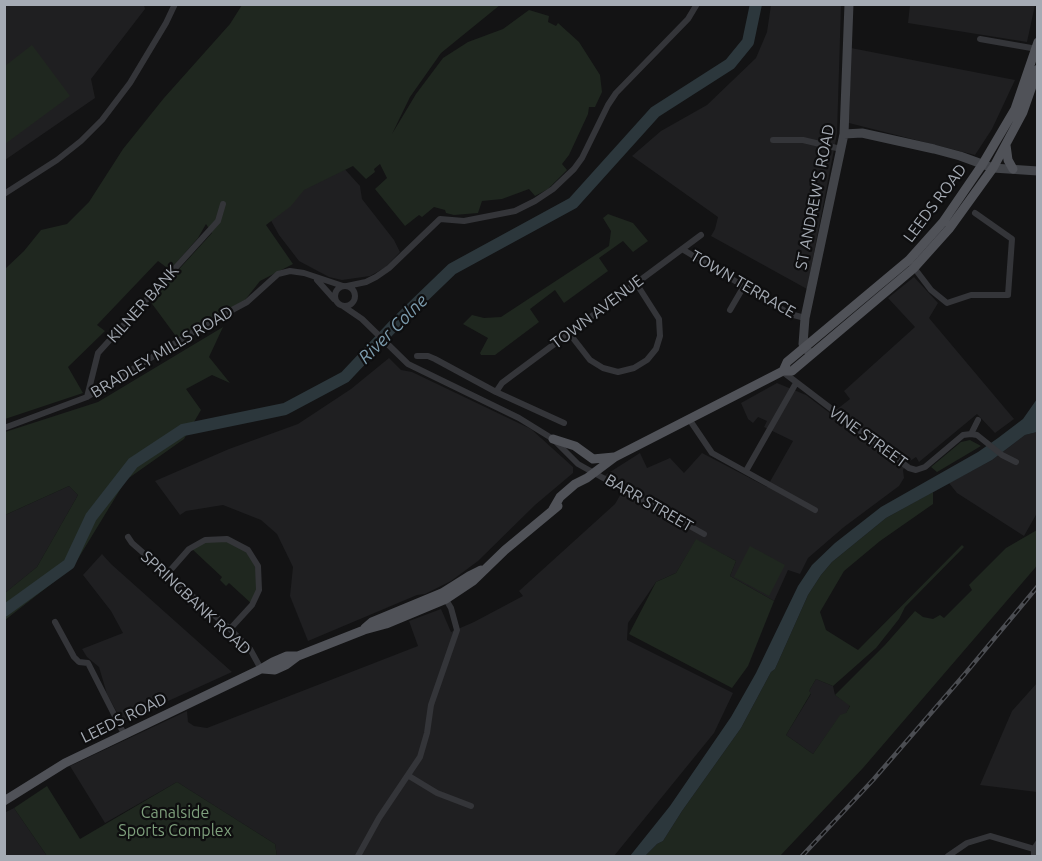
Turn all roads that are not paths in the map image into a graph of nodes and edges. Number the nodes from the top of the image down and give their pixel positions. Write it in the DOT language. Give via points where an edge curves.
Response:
graph roads {
  1 [pos="175,4"];
  2 [pos="697,4"];
  3 [pos="849,4"];
  4 [pos="980,39"];
  5 [pos="1037,46"];
  6 [pos="1038,69"];
  7 [pos="845,116"];
  8 [pos="862,133"];
  9 [pos="844,134"];
  10 [pos="773,140"];
  11 [pos="1006,146"];
  12 [pos="841,149"];
  13 [pos="982,165"];
  14 [pos="993,168"];
  15 [pos="1013,170"];
  16 [pos="1038,171"];
  17 [pos="4,194"];
  18 [pos="974,195"];
  19 [pos="223,204"];
  20 [pos="975,213"];
  21 [pos="960,214"];
  22 [pos="211,218"];
  23 [pos="218,221"];
  24 [pos="701,235"];
  25 [pos="682,249"];
  26 [pos="911,264"];
  27 [pos="312,276"];
  28 [pos="366,282"];
  29 [pos="636,283"];
  30 [pos="345,286"];
  31 [pos="744,286"];
  32 [pos="355,298"];
  33 [pos="336,301"];
  34 [pos="343,306"];
  35 [pos="730,310"];
  36 [pos="805,318"];
  37 [pos="362,319"];
  38 [pos="569,333"];
  39 [pos="804,348"];
  40 [pos="811,355"];
  41 [pos="417,356"];
  42 [pos="783,371"];
  43 [pos="796,383"];
  44 [pos="496,392"];
  45 [pos="87,397"];
  46 [pos="689,419"];
  47 [pos="978,420"];
  48 [pos="564,423"];
  49 [pos="4,428"];
  50 [pos="971,434"];
  51 [pos="552,439"];
  52 [pos="615,457"];
  53 [pos="1016,462"];
  54 [pos="746,471"];
  55 [pos="591,475"];
  56 [pos="815,510"];
  57 [pos="704,534"];
  58 [pos="128,537"];
  59 [pos="167,574"];
  60 [pos="444,596"];
  61 [pos="55,622"];
  62 [pos="230,629"];
  63 [pos="261,669"];
  64 [pos="124,734"];
  65 [pos="409,776"];
  66 [pos="4,801"];
  67 [pos="471,806"];
  68 [pos="1036,846"];
  69 [pos="358,856"];
  70 [pos="948,856"];
  71 [pos="1034,856"];
  1 -- 17 [label="street" via="130,82 102,120 57,160"];
  2 -- 28 [label="street" via="688,20 616,93 582,158 553,189 515,211 464,220 440,219 389,267"];
  3 -- 7 [label="main road, ST ANDREW'S ROAD"];
  4 -- 5 [label="street"];
  5 -- 13 [label="main road, LEEDS ROAD" via="1015,109"];
  6 -- 11 [label="main road, LEEDS ROAD"];
  7 -- 8 [label="main road" via="848,124"];
  7 -- 9 [label="main road, ST ANDREW'S ROAD"];
  8 -- 9 [label="main road"];
  8 -- 13 [label="main road" via="960,156"];
  9 -- 12 [label="main road, ST ANDREW'S ROAD"];
  10 -- 12 [label="street" via="803,140"];
  11 -- 14 [label="main road, LEEDS ROAD"];
  11 -- 15 [label="main road"];
  12 -- 36 [label="main road, ST ANDREW'S ROAD"];
  13 -- 14 [label="main road"];
  13 -- 26 [label="main road, LEEDS ROAD"];
  14 -- 15 [label="main road"];
  14 -- 18 [label="main road, LEEDS ROAD"];
  15 -- 16 [label="main road"];
  18 -- 20 [label="street"];
  18 -- 21 [label="main road, LEEDS ROAD"];
  19 -- 23 [label="street, KILNER BANK"];
  20 -- 21 [label="street"];
  20 -- 26 [label="street" via="1012,239 1008,295 970,296 947,303"];
  21 -- 26 [label="main road, LEEDS ROAD"];
  22 -- 23 [label="street"];
  23 -- 45 [label="street, KILNER BANK" via="98,353"];
  24 -- 25 [label="street, TOWN AVENUE"];
  25 -- 29 [label="street, TOWN AVENUE"];
  25 -- 31 [label="street, TOWN TERRACE"];
  26 -- 39 [label="main road, LEEDS ROAD"];
  26 -- 40 [label="main road, LEEDS ROAD"];
  27 -- 30 [label="street, BRADLEY MILLS ROAD"];
  27 -- 33 [label="street"];
  27 -- 45 [label="street, BRADLEY MILLS ROAD" via="291,271 278,274 248,302"];
  28 -- 30 [label="street"];
  28 -- 32 [label="street"];
  29 -- 38 [label="street, TOWN AVENUE"];
  29 -- 38 [label="street" via="659,319 656,350 647,360 618,372 603,368 590,360"];
  30 -- 32 [label="street" via="354,291"];
  30 -- 33 [label="street" via="336,292"];
  31 -- 35 [label="street"];
  31 -- 36 [label="street, TOWN TERRACE" via="790,314"];
  32 -- 34 [label="street" via="349,306"];
  32 -- 37 [label="street"];
  33 -- 34 [label="street"];
  34 -- 37 [label="street"];
  36 -- 39 [label="main road, ST ANDREW'S ROAD"];
  37 -- 51 [label="street" via="408,364 519,418"];
  38 -- 44 [label="street, TOWN AVENUE" via="502,383"];
  39 -- 40 [label="main road"];
  39 -- 42 [label="main road, LEEDS ROAD" via="787,362"];
  40 -- 42 [label="main road, LEEDS ROAD" via="792,371"];
  41 -- 44 [label="street" via="428,356"];
  42 -- 43 [label="street, VINE STREET"];
  42 -- 46 [label="main road, LEEDS ROAD"];
  43 -- 50 [label="street, VINE STREET" via="909,468 925,467 963,435"];
  43 -- 54 [label="street"];
  44 -- 48 [label="street"];
  45 -- 49 [label="street, BRADLEY MILLS ROAD"];
  46 -- 52 [label="main road, LEEDS ROAD"];
  46 -- 54 [label="street" via="712,453"];
  47 -- 50 [label="street"];
  50 -- 53 [label="street"];
  51 -- 52 [label="main road" via="574,446 593,459"];
  51 -- 55 [label="street"];
  52 -- 55 [label="main road, LEEDS ROAD"];
  54 -- 56 [label="street"];
  55 -- 57 [label="street, BARR STREET"];
  55 -- 60 [label="main road, LEEDS ROAD" via="473,581"];
  58 -- 59 [label="street, SPRINGBANK ROAD"];
  59 -- 62 [label="street, SPRINGBANK ROAD"];
  59 -- 62 [label="street" via="181,556 206,540 226,539 248,550 258,566 259,590 252,605"];
  60 -- 63 [label="main road, LEEDS ROAD" via="386,624 298,656 286,665"];
  60 -- 65 [label="street" via="456,630 431,705 420,757"];
  61 -- 64 [label="street" via="74,657 88,663"];
  62 -- 63 [label="street, SPRINGBANK ROAD"];
  63 -- 64 [label="main road, LEEDS ROAD"];
  64 -- 66 [label="main road, LEEDS ROAD" via="65,763"];
  65 -- 67 [label="street" via="437,793"];
  65 -- 69 [label="street"];
  68 -- 70 [label="street" via="990,836 966,843"];
  68 -- 71 [label="street"];
}
